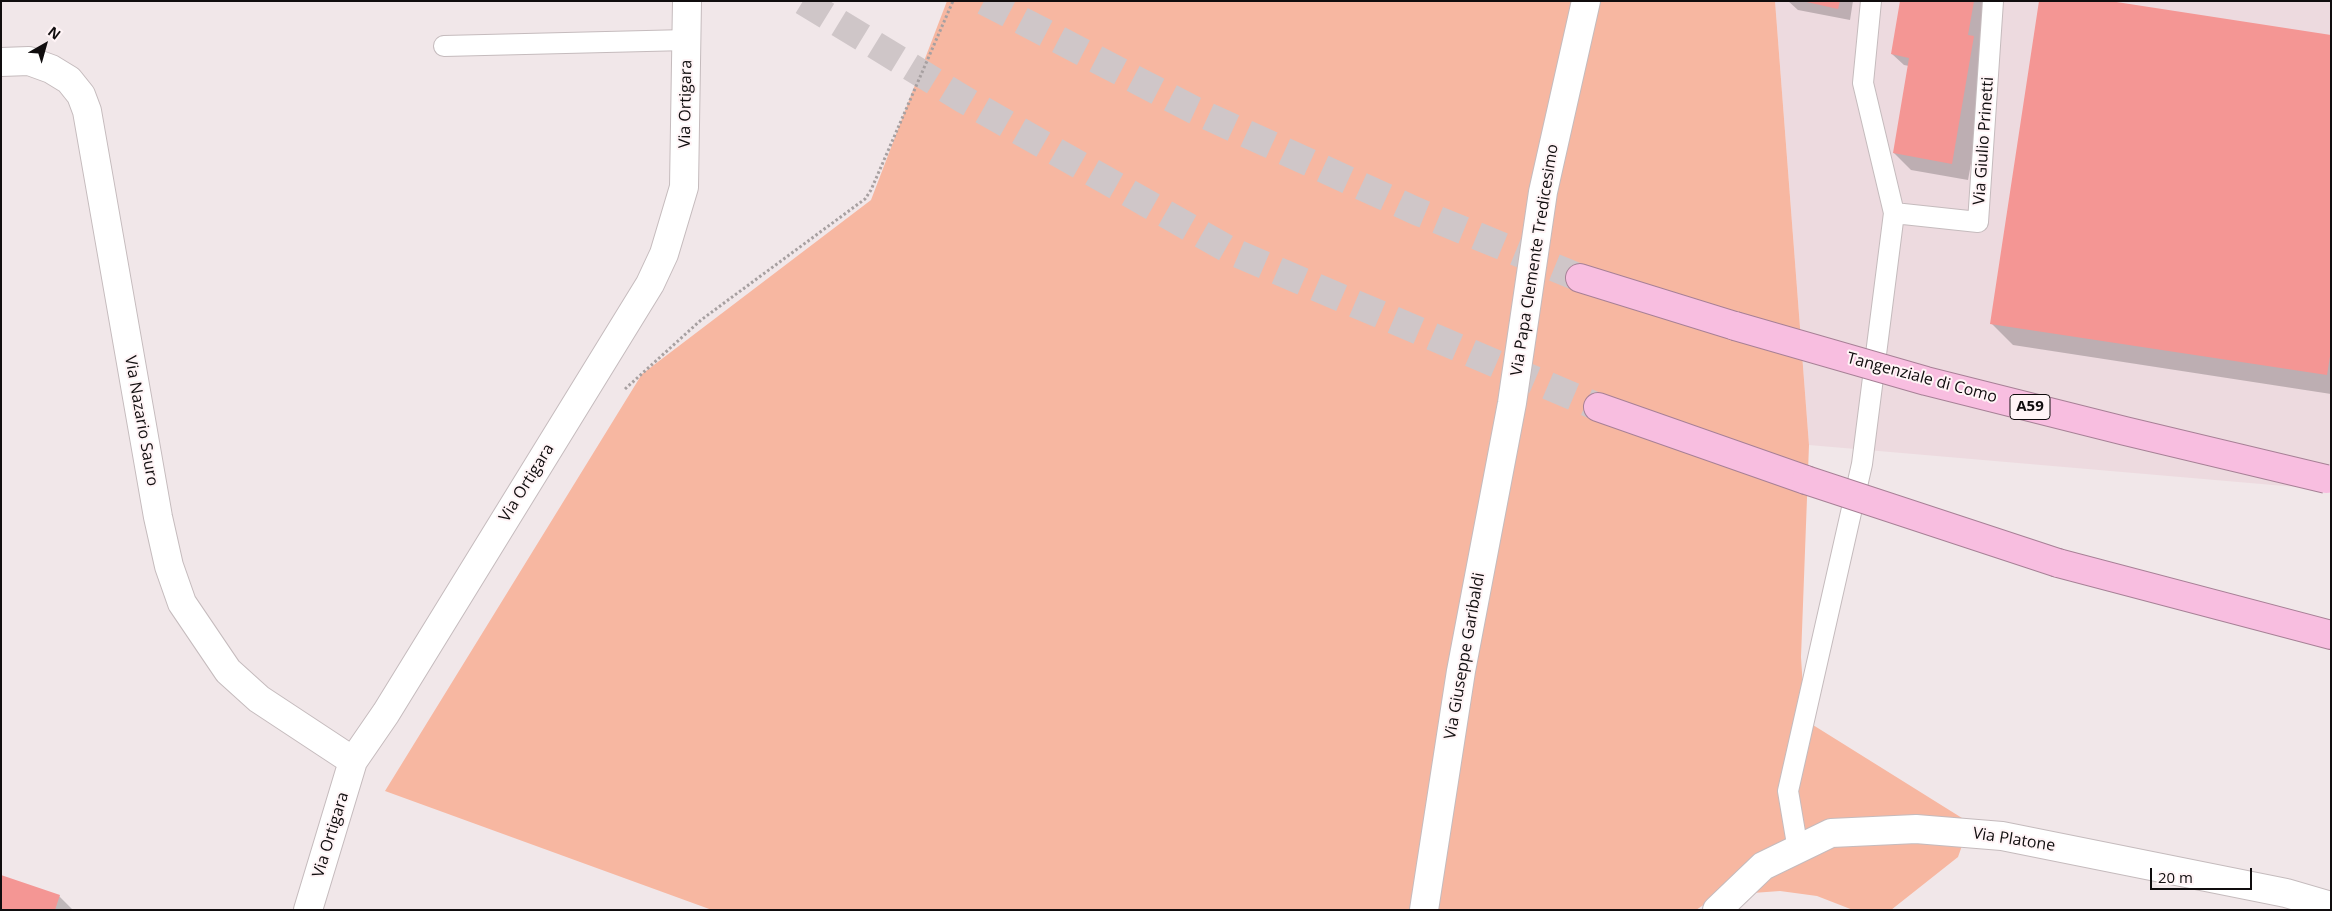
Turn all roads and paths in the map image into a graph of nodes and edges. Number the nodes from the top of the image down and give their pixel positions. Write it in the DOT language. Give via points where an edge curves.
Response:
graph roads {
  1 [pos="687,1"];
  2 [pos="953,1"];
  3 [pos="1586,1"];
  4 [pos="1871,1"];
  5 [pos="1993,1"];
  6 [pos="687,40"];
  7 [pos="444,46"];
  8 [pos="1,62"];
  9 [pos="1894,212"];
  10 [pos="1580,278"];
  11 [pos="593,377"];
  12 [pos="1512,403"];
  13 [pos="1598,406"];
  14 [pos="2329,479"];
  15 [pos="2331,635"];
  16 [pos="353,761"];
  17 [pos="1798,850"];
  18 [pos="2331,906"];
  19 [pos="308,910"];
  20 [pos="1424,910"];
  21 [pos="1717,910"];
  1 -- 6 [label="street, Via Ortigara"];
  2 -- 11 [label="path" via="865,199 701,320 625,389 620,390"];
  3 -- 12 [label="street, Via Papa Clemente Tredicesimo" via="1543,192"];
  4 -- 9 [label="lane" via="1863,83"];
  5 -- 9 [label="lane, Via Giulio Prinetti" via="1978,222"];
  6 -- 7 [label="lane, Via Ortigara"];
  6 -- 11 [label="street, Via Ortigara" via="684,187 678,212 650,284"];
  8 -- 16 [label="street, Via Nazario Sauro" via="28,61 51,69 69,80 86,111 158,517 169,566 182,603 228,671 259,698"];
  9 -- 17 [label="lane" via="1862,464 1788,791"];
  10 -- 14 [label="highway, Tangenziale di Como / A59, bridge" via="1926,381"];
  11 -- 16 [label="street, Via Ortigara" via="392,704"];
  12 -- 20 [label="street, Via Giuseppe Garibaldi" via="1461,671"];
  13 -- 15 [label="highway, bridge" via="1806,480 2058,563"];
  16 -- 19 [label="street, Via Ortigara"];
  17 -- 18 [label="street, Via Platone" via="1831,834 1916,829 1993,835 2286,892"];
  17 -- 21 [label="street, Via Platone" via="1763,866"];
}
